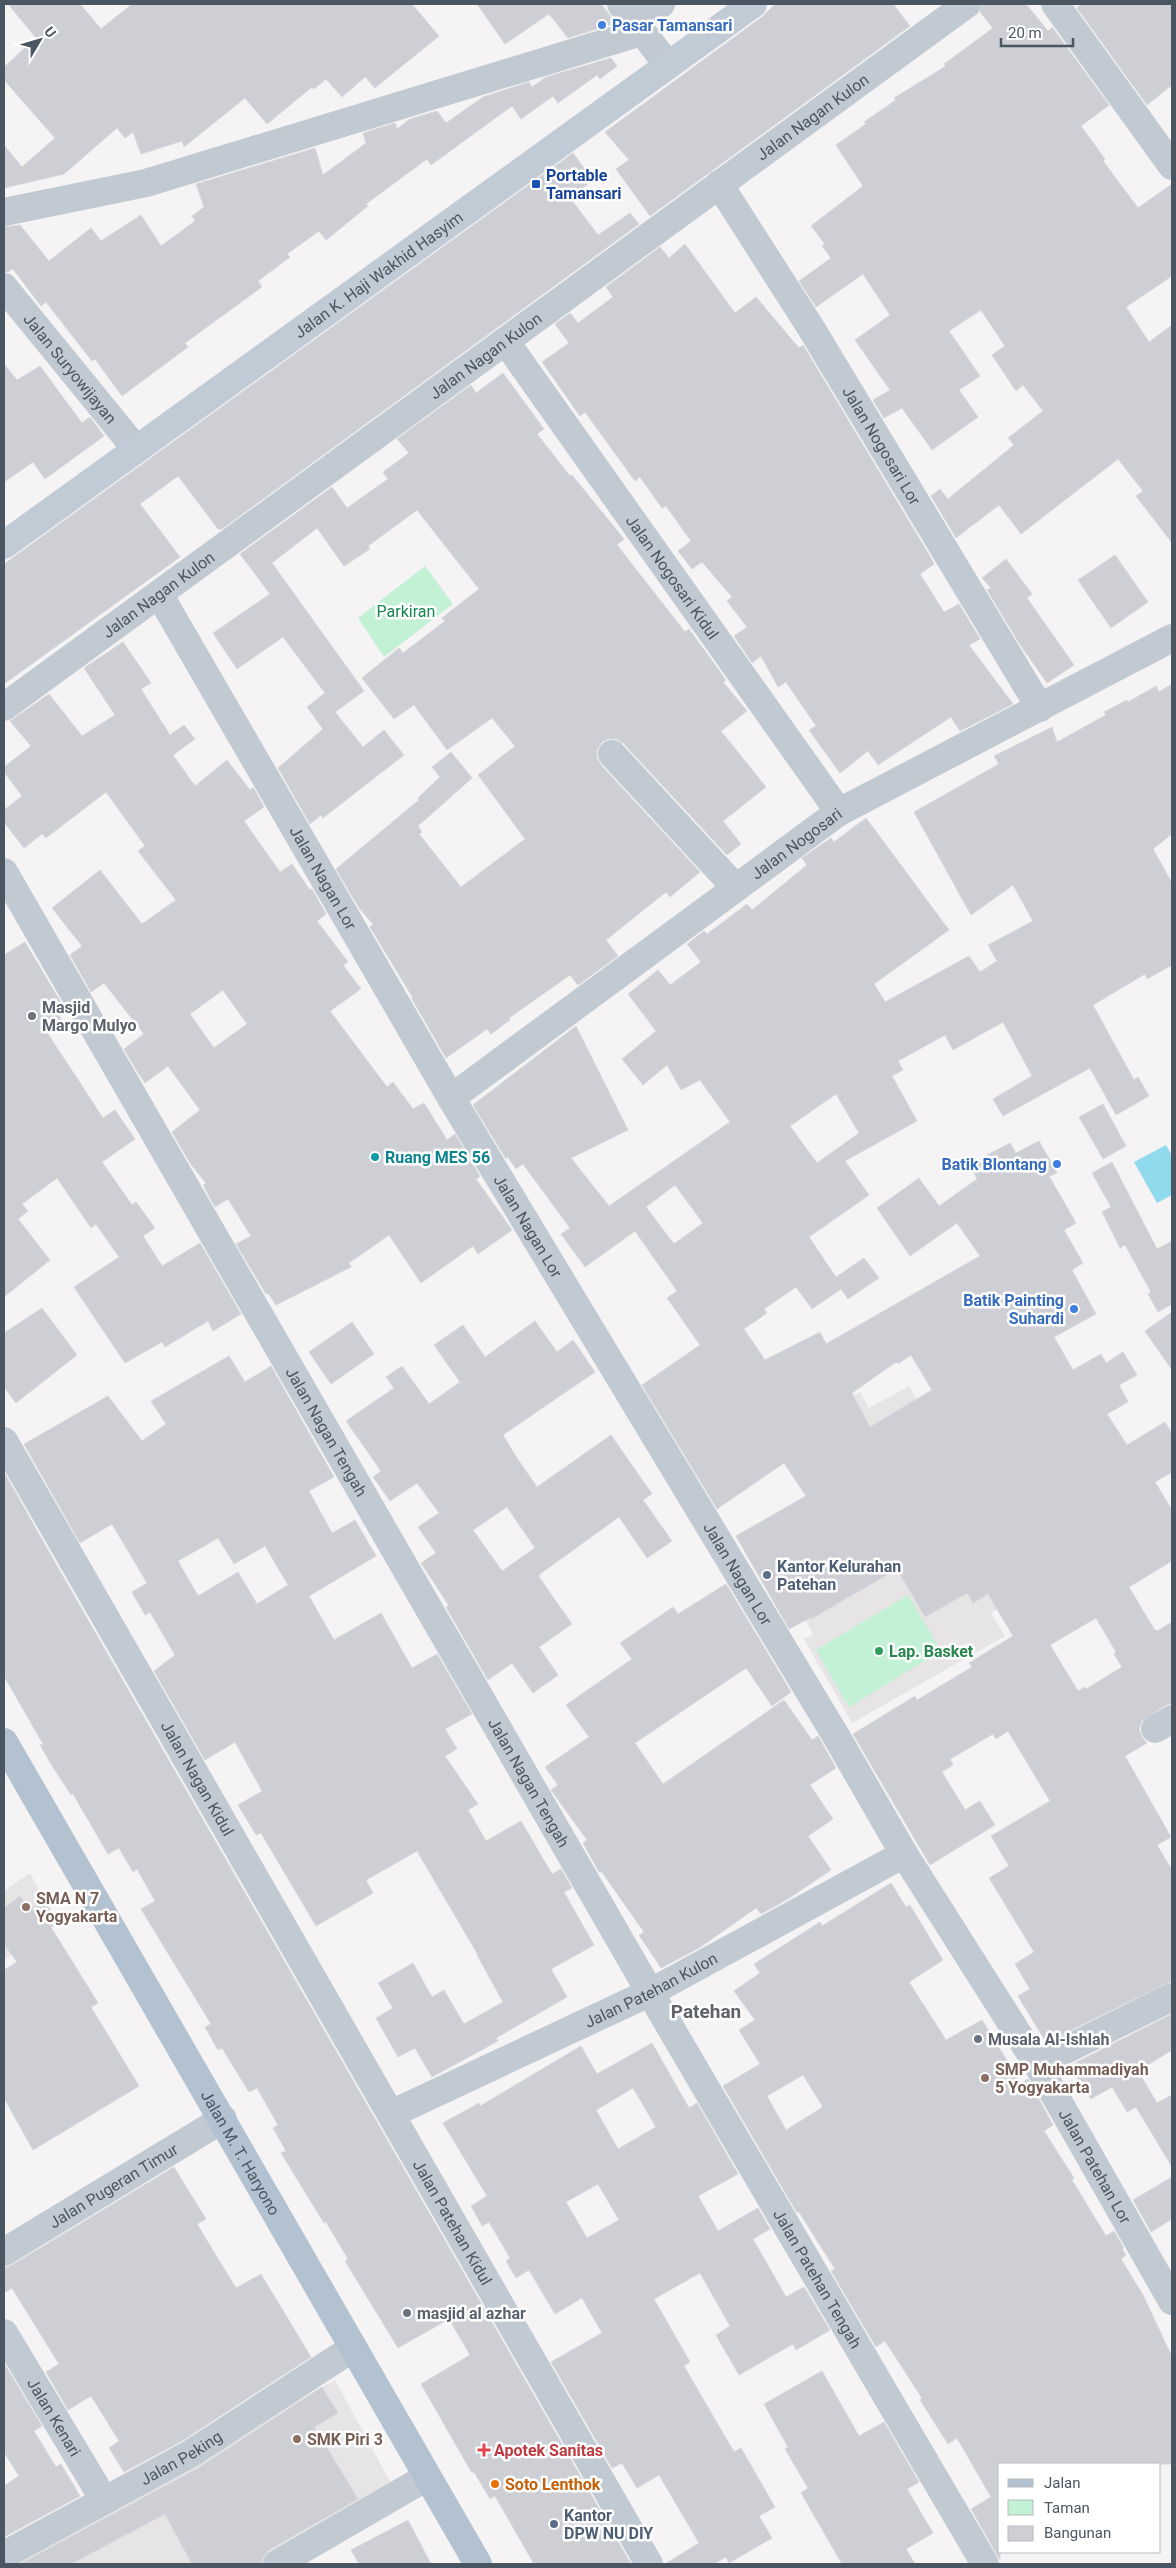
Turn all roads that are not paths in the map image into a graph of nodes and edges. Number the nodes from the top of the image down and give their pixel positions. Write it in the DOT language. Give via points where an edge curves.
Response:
graph roads {
  1 [pos="661,4"];
  2 [pos="753,4"];
  3 [pos="967,4"];
  4 [pos="1056,4"];
  5 [pos="632,19"];
  6 [pos="667,64"];
  7 [pos="1172,166"];
  8 [pos="719,184"];
  9 [pos="4,212"];
  10 [pos="4,288"];
  11 [pos="506,342"];
  12 [pos="136,449"];
  13 [pos="4,545"];
  14 [pos="159,594"];
  15 [pos="1172,638"];
  16 [pos="4,707"];
  17 [pos="1040,708"];
  18 [pos="612,754"];
  19 [pos="839,812"];
  20 [pos="4,872"];
  21 [pos="735,887"];
  22 [pos="451,1098"];
  23 [pos="4,1441"];
  24 [pos="4,1742"];
  25 [pos="904,1854"];
  26 [pos="651,1992"];
  27 [pos="1172,1997"];
  28 [pos="1037,2064"];
  29 [pos="391,2114"];
  30 [pos="222,2118"];
  31 [pos="4,2252"];
  32 [pos="1172,2301"];
  33 [pos="4,2333"];
  34 [pos="353,2348"];
  35 [pos="427,2477"];
  36 [pos="104,2500"];
  37 [pos="4,2555"];
  38 [pos="276,2564"];
  39 [pos="478,2564"];
  40 [pos="650,2564"];
  41 [pos="985,2564"];
  1 -- 5 [label="street"];
  2 -- 6 [label="main road, Jalan K. Haji Wakhid Hasyim"];
  3 -- 8 [label="street, Jalan Nagan Kulon"];
  4 -- 7 [label="street"];
  5 -- 6 [label="street"];
  5 -- 9 [label="street" via="146,183"];
  6 -- 12 [label="main road, Jalan K. Haji Wakhid Hasyim"];
  8 -- 11 [label="street, Jalan Nagan Kulon"];
  8 -- 17 [label="street, Jalan Nogosari Lor" via="811,328"];
  10 -- 12 [label="street, Jalan Suryowijayan"];
  11 -- 14 [label="street, Jalan Nagan Kulon"];
  11 -- 19 [label="street, Jalan Nogosari Kidul"];
  12 -- 13 [label="main road, Jalan K. Haji Wakhid Hasyim"];
  14 -- 16 [label="street, Jalan Nagan Kulon"];
  14 -- 22 [label="street, Jalan Nagan Lor"];
  15 -- 17 [label="street, Jalan Nogosari"];
  17 -- 19 [label="street, Jalan Nogosari"];
  18 -- 21 [label="street"];
  19 -- 21 [label="street, Jalan Nogosari"];
  20 -- 26 [label="street, Jalan Nagan Tengah"];
  21 -- 22 [label="street, Jalan Nogosari"];
  22 -- 25 [label="street, Jalan Nagan Lor"];
  23 -- 29 [label="street, Jalan Nagan Kidul"];
  24 -- 30 [label="main road, Jalan M. T. Haryono"];
  25 -- 26 [label="street, Jalan Patehan Kulon"];
  25 -- 28 [label="street, Jalan Patehan Lor"];
  26 -- 29 [label="street, Jalan Patehan Kulon"];
  26 -- 41 [label="street, Jalan Patehan Tengah"];
  27 -- 28 [label="street"];
  28 -- 32 [label="street, Jalan Patehan Lor"];
  29 -- 40 [label="street, Jalan Patehan Kidul"];
  30 -- 31 [label="street, Jalan Pugeran Timur"];
  30 -- 34 [label="main road, Jalan M. T. Haryono"];
  33 -- 36 [label="street, Jalan Kenari"];
  34 -- 35 [label="main road, Jalan M. T. Haryono"];
  34 -- 36 [label="street, Jalan Peking" via="190,2454"];
  35 -- 38 [label="street"];
  35 -- 39 [label="main road, Jalan M. T. Haryono"];
  36 -- 37 [label="street, Jalan Peking"];
}
